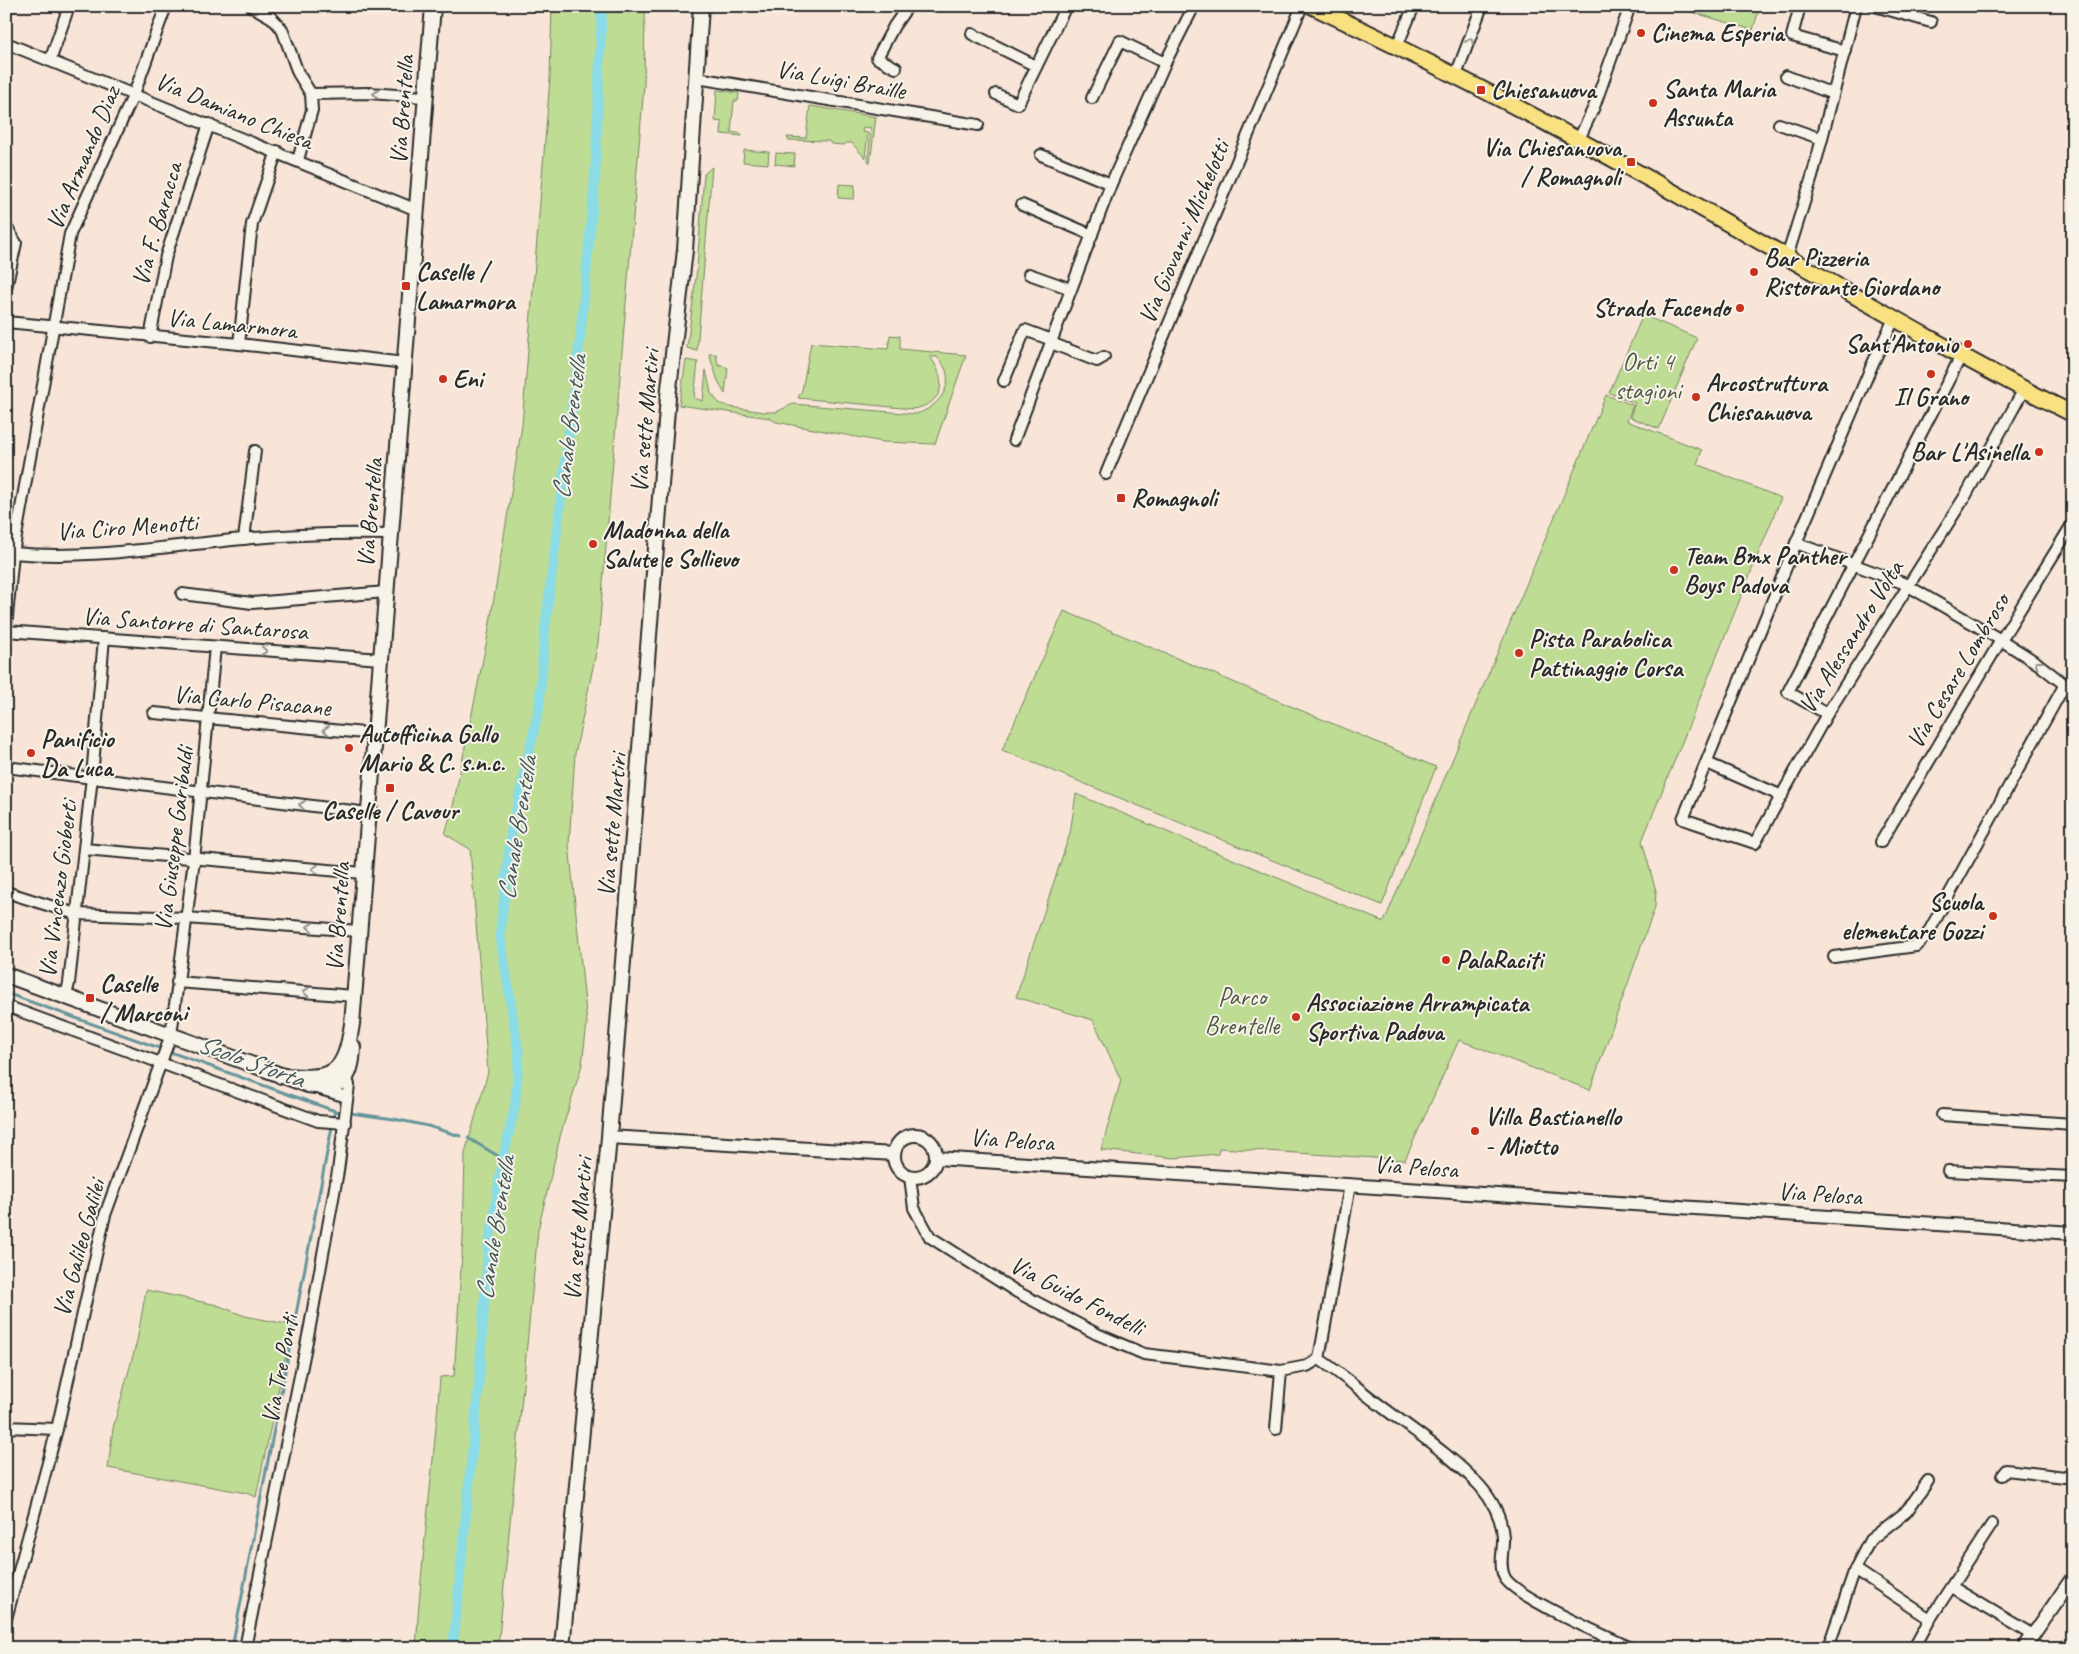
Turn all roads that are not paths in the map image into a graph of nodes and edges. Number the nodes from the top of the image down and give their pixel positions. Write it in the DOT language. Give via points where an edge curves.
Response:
graph roads {
  1 [pos="70,6"];
  2 [pos="166,6"];
  3 [pos="251,6"];
  4 [pos="433,6"];
  5 [pos="702,6"];
  6 [pos="908,6"];
  7 [pos="1066,6"];
  8 [pos="1194,6"];
  9 [pos="1302,6"];
  10 [pos="1312,6"];
  11 [pos="1414,6"];
  12 [pos="1482,6"];
  13 [pos="1630,6"];
  14 [pos="1800,6"];
  15 [pos="1856,6"];
  16 [pos="1874,6"];
  17 [pos="1931,22"];
  18 [pos="972,34"];
  19 [pos="6,43"];
  20 [pos="1397,46"];
  21 [pos="1844,51"];
  22 [pos="50,62"];
  23 [pos="1165,63"];
  24 [pos="1036,66"];
  25 [pos="896,68"];
  26 [pos="1456,75"];
  27 [pos="1786,76"];
  28 [pos="696,78"];
  29 [pos="134,94"];
  30 [pos="312,94"];
  31 [pos="996,94"];
  32 [pos="1833,94"];
  33 [pos="424,97"];
  34 [pos="1092,98"];
  35 [pos="209,124"];
  36 [pos="1779,124"];
  37 [pos="978,125"];
  38 [pos="1822,139"];
  39 [pos="1578,141"];
  40 [pos="277,151"];
  41 [pos="1041,155"];
  42 [pos="298,160"];
  43 [pos="1111,184"];
  44 [pos="1022,205"];
  45 [pos="417,210"];
  46 [pos="6,229"];
  47 [pos="1092,235"];
  48 [pos="1787,257"];
  49 [pos="1030,274"];
  50 [pos="6,288"];
  51 [pos="1071,289"];
  52 [pos="1894,319"];
  53 [pos="6,322"];
  54 [pos="55,326"];
  55 [pos="150,337"];
  56 [pos="1051,341"];
  57 [pos="239,344"];
  58 [pos="1961,356"];
  59 [pos="1104,357"];
  60 [pos="405,363"];
  61 [pos="1004,381"];
  62 [pos="2024,390"];
  63 [pos="2073,414"];
  64 [pos="1014,440"];
  65 [pos="255,451"];
  66 [pos="1106,474"];
  67 [pos="2073,523"];
  68 [pos="391,534"];
  69 [pos="244,539"];
  70 [pos="1796,543"];
  71 [pos="13,553"];
  72 [pos="1853,565"];
  73 [pos="1908,585"];
  74 [pos="386,592"];
  75 [pos="182,594"];
  76 [pos="6,627"];
  77 [pos="6,631"];
  78 [pos="104,638"];
  79 [pos="2001,640"];
  80 [pos="215,647"];
  81 [pos="381,659"];
  82 [pos="2068,689"];
  83 [pos="154,713"];
  84 [pos="1827,714"];
  85 [pos="209,720"];
  86 [pos="375,734"];
  87 [pos="1707,763"];
  88 [pos="6,767"];
  89 [pos="92,777"];
  90 [pos="201,793"];
  91 [pos="1782,796"];
  92 [pos="368,813"];
  93 [pos="1881,842"];
  94 [pos="84,850"];
  95 [pos="194,860"];
  96 [pos="363,873"];
  97 [pos="6,892"];
  98 [pos="76,914"];
  99 [pos="186,918"];
  100 [pos="359,931"];
  101 [pos="1834,957"];
  102 [pos="6,975"];
  103 [pos="177,982"];
  104 [pos="66,996"];
  105 [pos="354,996"];
  106 [pos="6,1006"];
  107 [pos="352,1024"];
  108 [pos="170,1038"];
  109 [pos="344,1060"];
  110 [pos="162,1062"];
  111 [pos="326,1074"];
  112 [pos="281,1076"];
  113 [pos="346,1078"];
  114 [pos="308,1086"];
  115 [pos="347,1102"];
  116 [pos="1942,1115"];
  117 [pos="343,1121"];
  118 [pos="2073,1124"];
  119 [pos="609,1137"];
  120 [pos="894,1154"];
  121 [pos="936,1158"];
  122 [pos="1948,1171"];
  123 [pos="910,1177"];
  124 [pos="2073,1177"];
  125 [pos="1350,1186"];
  126 [pos="2073,1233"];
  127 [pos="1319,1359"];
  128 [pos="1281,1371"];
  129 [pos="6,1427"];
  130 [pos="57,1429"];
  131 [pos="1276,1429"];
  132 [pos="2002,1476"];
  133 [pos="2073,1478"];
  134 [pos="1928,1481"];
  135 [pos="1992,1524"];
  136 [pos="1855,1569"];
  137 [pos="2073,1577"];
  138 [pos="1952,1587"];
  139 [pos="1930,1619"];
  140 [pos="6,1620"];
  141 [pos="2033,1635"];
  142 [pos="245,1648"];
  143 [pos="562,1648"];
  144 [pos="1631,1648"];
  145 [pos="1828,1648"];
  146 [pos="1914,1648"];
  147 [pos="2024,1648"];
  1 -- 22 [label="street"];
  2 -- 29 [label="street, Via Armando Diaz"];
  3 -- 30 [label="street" via="272,18 282,29 298,73"];
  4 -- 33 [label="main road, Via Brentella"];
  5 -- 28 [label="main road, Via sette Martiri"];
  6 -- 25 [label="street" via="877,58"];
  7 -- 24 [label="street"];
  8 -- 23 [label="street"];
  9 -- 66 [label="street, Via Giovanni Michelotti"];
  10 -- 20 [label="main road"];
  11 -- 20 [label="street"];
  26 -- 12 [label="street, one-way"];
  13 -- 39 [label="street"];
  14 -- 21 [label="street" via="1792,36"];
  15 -- 21 [label="street"];
  16 -- 17 [label="street"];
  18 -- 24 [label="street"];
  19 -- 22 [label="street, Via Damiano Chiesa"];
  20 -- 26 [label="main road"];
  21 -- 32 [label="street"];
  22 -- 29 [label="street, Via Damiano Chiesa"];
  23 -- 34 [label="street" via="1120,41"];
  23 -- 43 [label="street"];
  24 -- 31 [label="street" via="1018,104"];
  26 -- 39 [label="main road"];
  27 -- 32 [label="street"];
  28 -- 37 [label="street, Via Luigi Braille"];
  28 -- 119 [label="main road, Via sette Martiri"];
  29 -- 35 [label="street, Via Damiano Chiesa"];
  29 -- 54 [label="street, Via Armando Diaz" via="70,234"];
  33 -- 30 [label="street, one-way" via="369,93"];
  30 -- 42 [label="street" via="312,110"];
  32 -- 38 [label="street"];
  33 -- 45 [label="main road, Via Brentella"];
  35 -- 40 [label="street, Via Damiano Chiesa"];
  35 -- 55 [label="street, Via F. Baracca" via="166,256"];
  36 -- 38 [label="street"];
  38 -- 48 [label="street"];
  39 -- 48 [label="main road"];
  40 -- 42 [label="street, Via Damiano Chiesa"];
  40 -- 57 [label="street" via="252,224"];
  41 -- 43 [label="street"];
  42 -- 45 [label="street, Via Damiano Chiesa"];
  43 -- 47 [label="street"];
  44 -- 47 [label="street"];
  45 -- 60 [label="main road, Via Brentella"];
  46 -- 50 [label="street" via="10,230 16,243"];
  47 -- 51 [label="street"];
  48 -- 52 [label="main road"];
  49 -- 51 [label="street"];
  51 -- 56 [label="street"];
  52 -- 58 [label="main road"];
  52 -- 70 [label="street"];
  53 -- 54 [label="street, Via Lamarmora"];
  54 -- 55 [label="street, Via Lamarmora"];
  54 -- 71 [label="street, Via Armando Diaz"];
  55 -- 57 [label="street, Via Lamarmora"];
  56 -- 59 [label="street" via="1097,361"];
  56 -- 61 [label="street" via="1025,330"];
  56 -- 64 [label="street"];
  57 -- 60 [label="street, Via Lamarmora"];
  58 -- 62 [label="main road"];
  58 -- 72 [label="street"];
  60 -- 68 [label="main road, Via Brentella"];
  62 -- 63 [label="main road"];
  62 -- 73 [label="street, Via Alessandro Volta" via="1966,496"];
  65 -- 69 [label="street"];
  67 -- 79 [label="street, Via Cesare Lombroso"];
  68 -- 69 [label="street, Via Ciro Menotti" via="337,532"];
  68 -- 74 [label="main road, Via Brentella"];
  69 -- 71 [label="street, Via Ciro Menotti" via="96,555"];
  70 -- 72 [label="street"];
  70 -- 87 [label="street"];
  71 -- 76 [label="street, Via Armando Diaz"];
  72 -- 73 [label="street"];
  72 -- 84 [label="street" via="1788,692"];
  73 -- 79 [label="street"];
  73 -- 84 [label="street, Via Alessandro Volta"];
  74 -- 75 [label="street" via="252,603"];
  74 -- 81 [label="main road, Via Brentella"];
  77 -- 78 [label="street, Via Santorre di Santarosa"];
  78 -- 80 [label="street, Via Santorre di Santarosa"];
  78 -- 89 [label="street, Via Vincenzo Gioberti"];
  82 -- 79 [label="street, one-way" via="2037,663"];
  79 -- 93 [label="street, Via Cesare Lombroso"];
  80 -- 81 [label="street, Via Santorre di Santarosa, one-way"];
  80 -- 85 [label="street, Via Giuseppe Garibaldi"];
  81 -- 86 [label="main road, Via Brentella"];
  82 -- 101 [label="street" via="1926,935 1916,946"];
  83 -- 85 [label="street, Via Carlo Pisacane"];
  84 -- 91 [label="street, Via Alessandro Volta"];
  86 -- 85 [label="street, Via Carlo Pisacane, one-way"];
  85 -- 90 [label="street, Via Giuseppe Garibaldi"];
  86 -- 92 [label="main road, Via Brentella"];
  87 -- 91 [label="street"];
  87 -- 91 [label="street, Via Alessandro Volta" via="1683,819 1755,843"];
  88 -- 89 [label="street"];
  89 -- 90 [label="street"];
  89 -- 94 [label="street, Via Vincenzo Gioberti"];
  92 -- 90 [label="street, one-way"];
  90 -- 95 [label="street, Via Giuseppe Garibaldi"];
  92 -- 96 [label="main road, Via Brentella"];
  94 -- 95 [label="street"];
  94 -- 98 [label="street, Via Vincenzo Gioberti"];
  96 -- 95 [label="street, one-way"];
  95 -- 99 [label="street, Via Giuseppe Garibaldi"];
  96 -- 100 [label="main road, Via Brentella"];
  97 -- 98 [label="street"];
  98 -- 99 [label="street"];
  98 -- 104 [label="street, Via Vincenzo Gioberti"];
  100 -- 99 [label="street, one-way"];
  99 -- 103 [label="street, Via Giuseppe Garibaldi"];
  100 -- 105 [label="main road, Via Brentella"];
  102 -- 104 [label="main road"];
  105 -- 103 [label="street, one-way"];
  103 -- 108 [label="street, Via Giuseppe Garibaldi"];
  104 -- 108 [label="main road"];
  105 -- 107 [label="main road, Via Brentella"];
  106 -- 110 [label="street"];
  107 -- 109 [label="main road"];
  107 -- 113 [label="main road" via="353,1060"];
  108 -- 110 [label="street, Via Galileo Galilei"];
  108 -- 112 [label="main road"];
  109 -- 111 [label="main road" via="338,1068"];
  109 -- 113 [label="street"];
  110 -- 117 [label="street" via="318,1121"];
  110 -- 130 [label="street, Via Galileo Galilei" via="105,1215"];
  111 -- 112 [label="main road"];
  111 -- 113 [label="street"];
  112 -- 114 [label="main road"];
  113 -- 114 [label="main road" via="334,1086"];
  113 -- 115 [label="street"];
  114 -- 115 [label="street"];
  115 -- 117 [label="street, Via Tre Ponti"];
  116 -- 118 [label="street"];
  117 -- 142 [label="street, Via Tre Ponti" via="310,1326"];
  119 -- 120 [label="street"];
  119 -- 143 [label="main road, Via sette Martiri"];
  120 -- 121 [label="street, Via Pelosa" via="900,1142 916,1136 929,1141"];
  120 -- 123 [label="street" via="899,1170"];
  121 -- 123 [label="street, Via Pelosa" via="932,1168 923,1176"];
  121 -- 125 [label="street, Via Pelosa"];
  122 -- 124 [label="street"];
  123 -- 128 [label="street, Via Guido Fondelli" via="914,1208 930,1237 1016,1292 1144,1354"];
  125 -- 126 [label="street, Via Pelosa"];
  125 -- 127 [label="street"];
  127 -- 128 [label="street, Via Guido Fondelli" via="1307,1366"];
  127 -- 144 [label="street" via="1441,1451 1480,1486 1495,1506 1500,1521 1503,1570 1507,1581 1582,1626"];
  128 -- 131 [label="street"];
  129 -- 130 [label="street"];
  130 -- 140 [label="street"];
  132 -- 133 [label="street" via="2006,1470"];
  134 -- 136 [label="street" via="1907,1511 1870,1540"];
  135 -- 138 [label="street"];
  136 -- 139 [label="street"];
  136 -- 145 [label="street"];
  137 -- 141 [label="street"];
  138 -- 139 [label="street"];
  138 -- 141 [label="street"];
  139 -- 146 [label="street"];
  141 -- 147 [label="street"];
}
